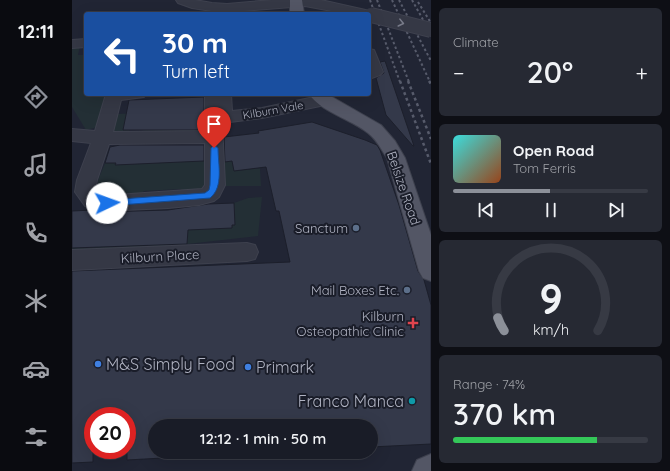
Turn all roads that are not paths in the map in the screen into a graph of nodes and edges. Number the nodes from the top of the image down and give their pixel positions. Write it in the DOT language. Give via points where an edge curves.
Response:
graph roads {
  1 [pos="182,0"];
  2 [pos="296,6"];
  3 [pos="354,12"];
  4 [pos="371,16"];
  5 [pos="431,30"];
  6 [pos="84,43"];
  7 [pos="72,44"];
  8 [pos="371,59"];
  9 [pos="371,73"];
  10 [pos="114,96"];
  11 [pos="213,96"];
  12 [pos="223,96"];
  13 [pos="320,97"];
  14 [pos="72,135"];
  15 [pos="214,137"];
  16 [pos="102,138"];
  17 [pos="247,252"];
  18 [pos="72,260"];
  19 [pos="431,271"];
  20 [pos="431,470"];
  21 [pos="428,471"];
  1 -- 2 [label="street" via="228,8"];
  2 -- 3 [label="street" via="313,3"];
  4 -- 5 [label="street, one-way, bridge"];
  6 -- 7 [label="street"];
  8 -- 9 [label="street" via="375,72"];
  10 -- 16 [label="street"];
  11 -- 15 [label="street"];
  12 -- 13 [label="street, Kilburn Vale" via="223,118 269,112"];
  13 -- 19 [label="main road, Belsize Road" via="373,128 389,145 396,158"];
  14 -- 16 [label="street"];
  15 -- 16 [label="street"];
  15 -- 16 [label="street" via="215,185 207,196 107,203 96,202 84,192"];
  17 -- 18 [label="street, Kilburn Place"];
  20 -- 21 [label="main road"];
}
